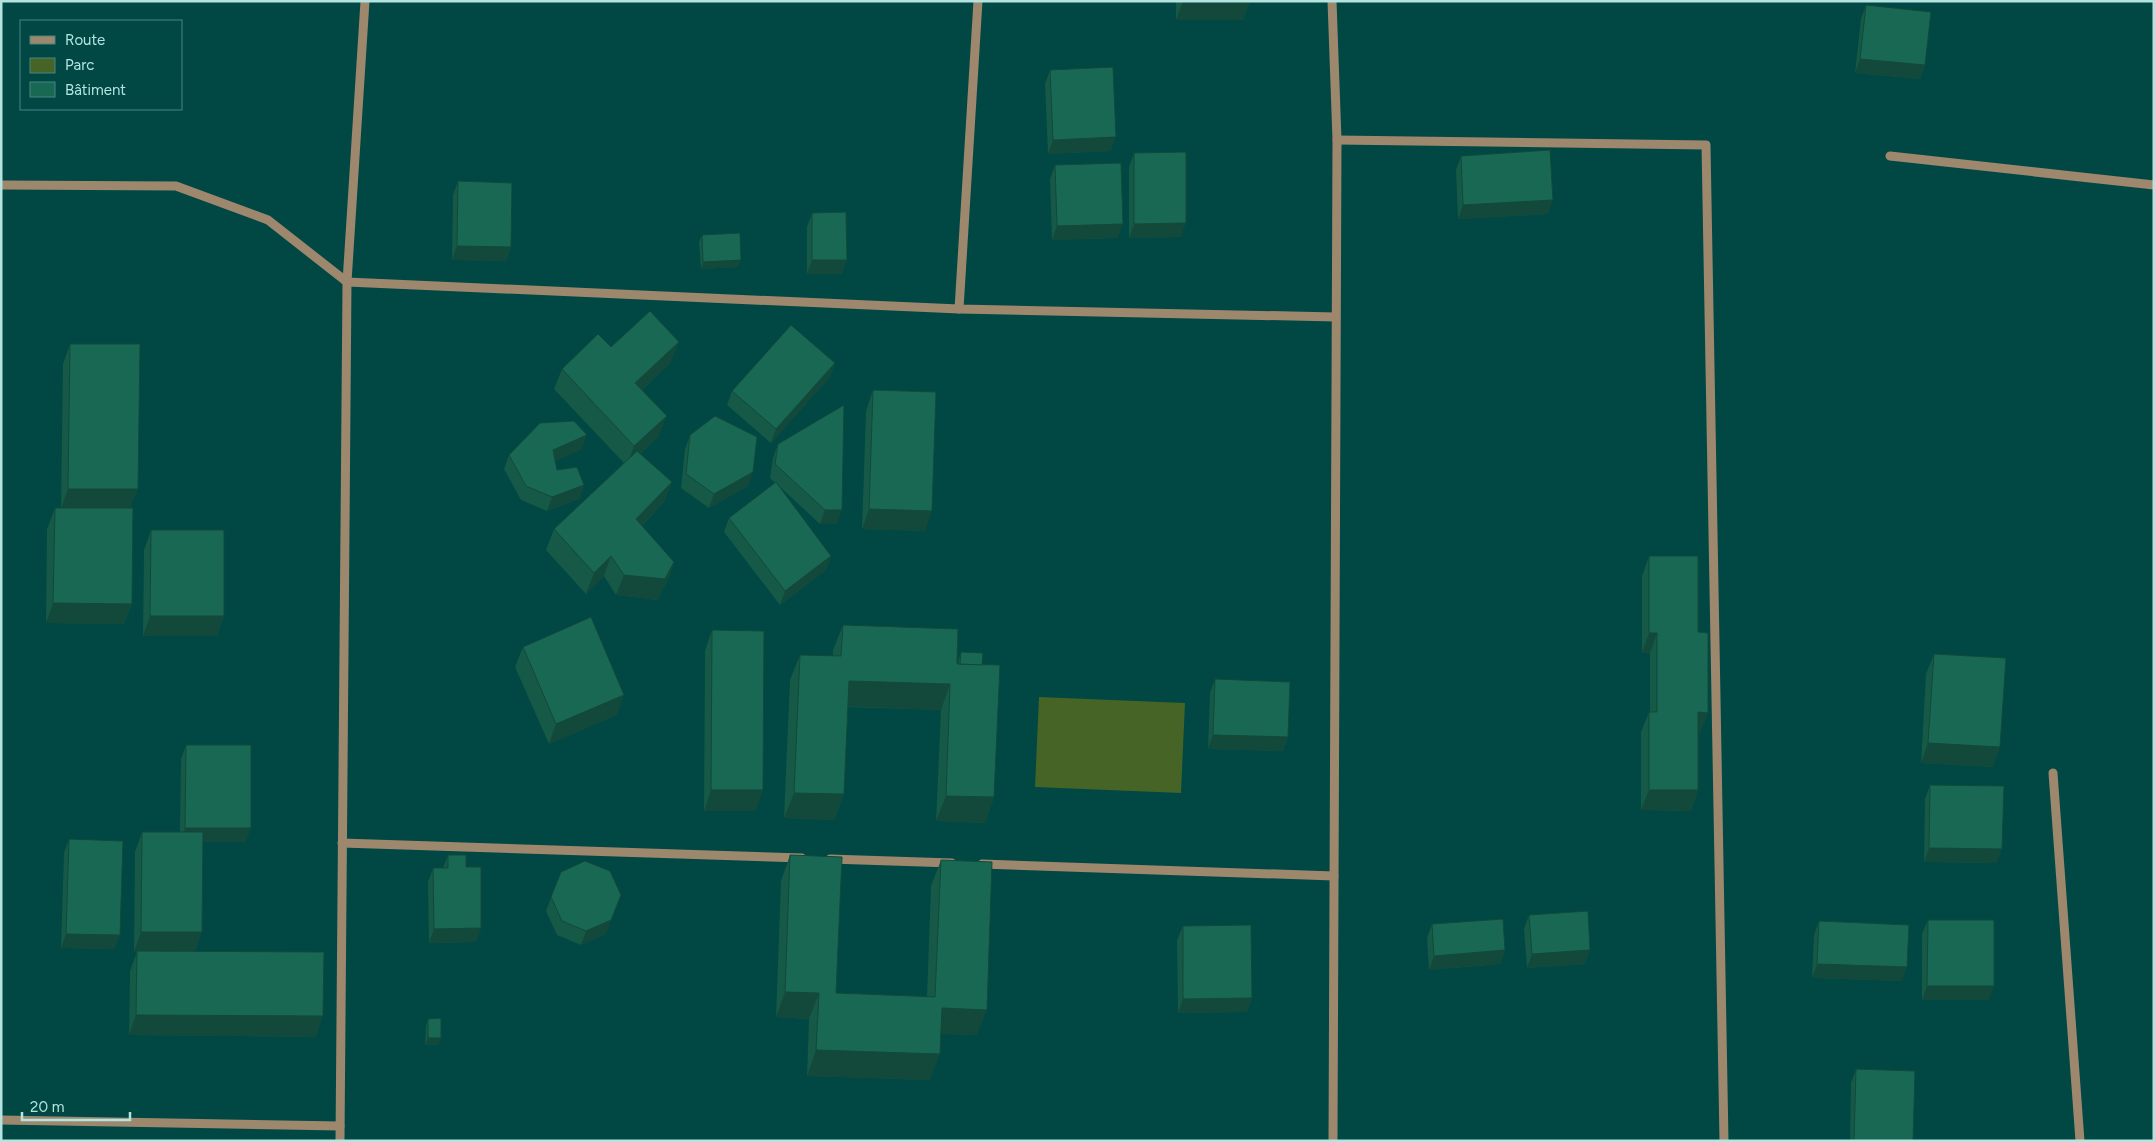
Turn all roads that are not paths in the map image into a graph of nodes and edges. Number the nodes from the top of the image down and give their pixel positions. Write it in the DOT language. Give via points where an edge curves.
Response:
graph roads {
  1 [pos="365,1"];
  2 [pos="978,1"];
  3 [pos="1332,1"];
  4 [pos="1337,140"];
  5 [pos="1890,156"];
  6 [pos="1,185"];
  7 [pos="2154,185"];
  8 [pos="346,282"];
  9 [pos="959,309"];
  10 [pos="1336,317"];
  11 [pos="2053,773"];
  12 [pos="342,843"];
  13 [pos="808,858"];
  14 [pos="818,859"];
  15 [pos="957,863"];
  16 [pos="977,864"];
  17 [pos="1334,876"];
  18 [pos="1,1120"];
  19 [pos="340,1126"];
  20 [pos="340,1141"];
  21 [pos="1333,1141"];
  22 [pos="1724,1141"];
  23 [pos="2080,1141"];
  1 -- 8 [label="street"];
  2 -- 9 [label="street"];
  3 -- 4 [label="street"];
  4 -- 10 [label="street"];
  4 -- 22 [label="street" via="1706,145"];
  5 -- 7 [label="street"];
  6 -- 8 [label="street" via="176,186 268,220"];
  8 -- 9 [label="street"];
  8 -- 12 [label="street"];
  9 -- 10 [label="street"];
  10 -- 17 [label="street"];
  11 -- 23 [label="street"];
  12 -- 13 [label="street"];
  12 -- 19 [label="street"];
  14 -- 15 [label="street"];
  16 -- 17 [label="street"];
  17 -- 21 [label="street"];
  18 -- 19 [label="street"];
  19 -- 20 [label="street"];
}
